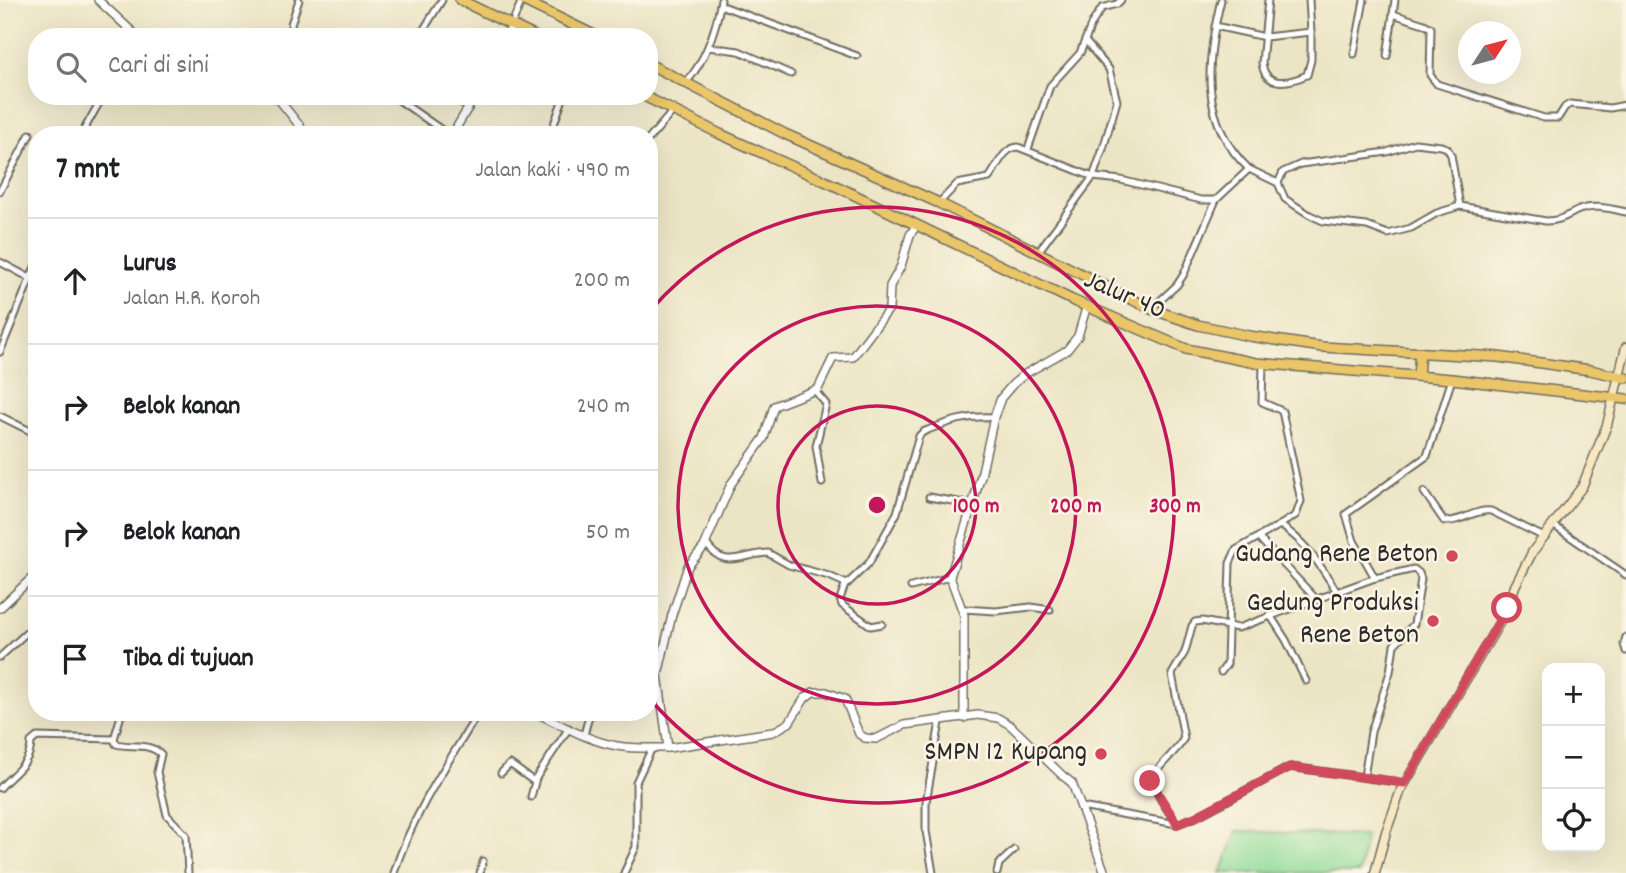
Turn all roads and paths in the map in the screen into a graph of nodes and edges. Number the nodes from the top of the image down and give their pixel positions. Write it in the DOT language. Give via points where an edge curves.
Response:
graph roads {
  1 [pos="98,0"];
  2 [pos="299,0"];
  3 [pos="460,0"];
  4 [pos="522,0"];
  5 [pos="1121,0"];
  6 [pos="1222,0"];
  7 [pos="1268,0"];
  8 [pos="1309,0"];
  9 [pos="1364,0"];
  10 [pos="1395,0"];
  11 [pos="439,1"];
  12 [pos="720,3"];
  13 [pos="1393,14"];
  14 [pos="511,26"];
  15 [pos="1215,26"];
  16 [pos="128,28"];
  17 [pos="291,28"];
  18 [pos="423,28"];
  19 [pos="516,28"];
  20 [pos="580,28"];
  21 [pos="1311,32"];
  22 [pos="1265,37"];
  23 [pos="1086,42"];
  24 [pos="708,47"];
  25 [pos="1354,54"];
  26 [pos="857,56"];
  27 [pos="1387,56"];
  28 [pos="658,69"];
  29 [pos="791,74"];
  30 [pos="685,84"];
  31 [pos="658,103"];
  32 [pos="98,105"];
  33 [pos="283,105"];
  34 [pos="406,105"];
  35 [pos="464,105"];
  36 [pos="470,105"];
  37 [pos="561,105"];
  38 [pos="1626,105"];
  39 [pos="469,108"];
  40 [pos="673,111"];
  41 [pos="86,126"];
  42 [pos="300,126"];
  43 [pos="437,126"];
  44 [pos="456,126"];
  45 [pos="553,126"];
  46 [pos="658,128"];
  47 [pos="28,138"];
  48 [pos="1028,149"];
  49 [pos="1249,169"];
  50 [pos="1093,177"];
  51 [pos="1278,183"];
  52 [pos="0,191"];
  53 [pos="1216,200"];
  54 [pos="939,203"];
  55 [pos="1460,206"];
  56 [pos="1626,212"];
  57 [pos="916,226"];
  58 [pos="1038,252"];
  59 [pos="1,265"];
  60 [pos="28,277"];
  61 [pos="28,283"];
  62 [pos="1087,305"];
  63 [pos="1151,309"];
  64 [pos="1626,347"];
  65 [pos="0,352"];
  66 [pos="1420,352"];
  67 [pos="1263,364"];
  68 [pos="1418,376"];
  69 [pos="1623,377"];
  70 [pos="1452,379"];
  71 [pos="815,391"];
  72 [pos="1615,396"];
  73 [pos="1626,398"];
  74 [pos="0,416"];
  75 [pos="994,417"];
  76 [pos="28,430"];
  77 [pos="822,483"];
  78 [pos="1424,492"];
  79 [pos="929,497"];
  80 [pos="970,504"];
  81 [pos="1280,525"];
  82 [pos="1553,525"];
  83 [pos="1258,537"];
  84 [pos="1544,537"];
  85 [pos="706,543"];
  86 [pos="1626,575"];
  87 [pos="950,576"];
  88 [pos="1375,578"];
  89 [pos="28,582"];
  90 [pos="845,585"];
  91 [pos="911,587"];
  92 [pos="1337,592"];
  93 [pos="1317,600"];
  94 [pos="0,608"];
  95 [pos="963,609"];
  96 [pos="1050,610"];
  97 [pos="1270,615"];
  98 [pos="882,624"];
  99 [pos="1229,628"];
  100 [pos="28,631"];
  101 [pos="1626,637"];
  102 [pos="1626,651"];
  103 [pos="0,657"];
  104 [pos="1221,672"];
  105 [pos="1306,681"];
  106 [pos="964,718"];
  107 [pos="119,721"];
  108 [pos="474,721"];
  109 [pos="555,721"];
  110 [pos="588,721"];
  111 [pos="940,722"];
  112 [pos="569,728"];
  113 [pos="584,735"];
  114 [pos="114,739"];
  115 [pos="652,748"];
  116 [pos="668,748"];
  117 [pos="501,773"];
  118 [pos="1364,777"];
  119 [pos="536,778"];
  120 [pos="1405,783"];
  121 [pos="0,788"];
  122 [pos="531,797"];
  123 [pos="1081,807"];
  124 [pos="1177,824"];
  125 [pos="1014,850"];
  126 [pos="482,861"];
  127 [pos="188,873"];
  128 [pos="394,873"];
  129 [pos="480,873"];
  130 [pos="624,873"];
  131 [pos="933,873"];
  132 [pos="997,873"];
  133 [pos="1105,873"];
  134 [pos="1375,873"];
  1 -- 16 [label="street"];
  2 -- 17 [label="street"];
  3 -- 14 [label="highway"];
  4 -- 14 [label="street"];
  4 -- 20 [label="highway"];
  5 -- 23 [label="street" via="1102,8"];
  6 -- 15 [label="street"];
  7 -- 22 [label="street"];
  8 -- 21 [label="street"];
  9 -- 25 [label="street"];
  10 -- 13 [label="street"];
  11 -- 18 [label="street"];
  12 -- 24 [label="street"];
  12 -- 26 [label="street"];
  13 -- 27 [label="street"];
  13 -- 38 [label="street" via="1431,28 1430,75 1437,84 1544,118 1558,118 1570,104"];
  14 -- 19 [label="highway"];
  15 -- 22 [label="street"];
  15 -- 49 [label="street" via="1210,92 1214,113 1231,150"];
  21 -- 22 [label="street"];
  21 -- 22 [label="street" via="1307,75 1275,82 1263,72"];
  23 -- 48 [label="street" via="1046,93"];
  23 -- 50 [label="street" via="1109,69 1117,101"];
  24 -- 29 [label="street" via="739,51"];
  24 -- 30 [label="street"];
  28 -- 30 [label="highway, Jalur 40"];
  30 -- 54 [label="highway, Jalur 40"];
  31 -- 40 [label="highway, Jalur 40"];
  32 -- 41 [label="street"];
  33 -- 42 [label="street"];
  34 -- 43 [label="street"];
  35 -- 39 [label="street"];
  36 -- 39 [label="street"];
  37 -- 45 [label="street"];
  39 -- 44 [label="street"];
  40 -- 46 [label="street"];
  40 -- 57 [label="highway, Jalur 40"];
  47 -- 52 [label="street"];
  48 -- 50 [label="street"];
  48 -- 54 [label="street" via="1008,149 991,177 957,184"];
  49 -- 51 [label="street"];
  49 -- 53 [label="street"];
  50 -- 53 [label="street" via="1201,201"];
  50 -- 58 [label="street"];
  51 -- 55 [label="street" via="1285,200 1310,215 1388,234"];
  51 -- 55 [label="street" via="1283,172 1301,164 1387,152 1415,143 1441,146 1451,155"];
  53 -- 63 [label="street" via="1184,274"];
  54 -- 58 [label="highway, Jalur 40"];
  55 -- 56 [label="street" via="1546,221 1560,221 1593,207"];
  57 -- 62 [label="highway, Jalur 40"];
  57 -- 71 [label="street" via="890,286 889,309 883,319 853,357 833,358"];
  58 -- 63 [label="highway, Jalur 40"];
  59 -- 60 [label="street"];
  61 -- 65 [label="street"];
  62 -- 67 [label="highway, Jalur 40" via="1186,349"];
  62 -- 75 [label="street" via="1078,336 1067,350 1013,384"];
  63 -- 66 [label="highway, Jalur 40" via="1260,338 1322,347"];
  64 -- 69 [label="main road"];
  66 -- 68 [label="highway"];
  66 -- 69 [label="highway, Jalur 40" via="1498,357"];
  67 -- 68 [label="highway, Jalur 40"];
  67 -- 81 [label="street" via="1262,402 1282,411 1301,501 1296,515"];
  68 -- 70 [label="highway, Jalur 40"];
  69 -- 72 [label="main road"];
  70 -- 72 [label="highway, Jalur 40"];
  70 -- 88 [label="street" via="1427,456 1346,514 1354,541"];
  71 -- 77 [label="street" via="826,404 816,446"];
  71 -- 85 [label="street" via="774,407 768,432 725,495"];
  72 -- 73 [label="highway, Jalur 40"];
  72 -- 82 [label="main road" via="1582,487"];
  74 -- 76 [label="street"];
  75 -- 80 [label="street"];
  75 -- 90 [label="street" via="957,419 919,436 897,513 869,564"];
  78 -- 84 [label="street" via="1444,521 1491,510"];
  79 -- 80 [label="street"];
  80 -- 87 [label="street"];
  81 -- 83 [label="street"];
  81 -- 92 [label="street" via="1306,547"];
  82 -- 84 [label="main road"];
  82 -- 86 [label="street"];
  83 -- 93 [label="street"];
  83 -- 99 [label="street" via="1232,555"];
  84 -- 120 [label="main road" via="1524,566 1472,672"];
  85 -- 90 [label="street" via="719,558 768,553"];
  85 -- 116 [label="street" via="686,574 658,676"];
  87 -- 91 [label="street"];
  87 -- 95 [label="street"];
  88 -- 92 [label="street"];
  88 -- 118 [label="street" via="1414,569 1419,573 1420,595 1414,624 1394,645"];
  89 -- 94 [label="street"];
  90 -- 98 [label="street" via="842,605 871,626"];
  92 -- 93 [label="street"];
  93 -- 97 [label="street"];
  95 -- 96 [label="street"];
  95 -- 106 [label="street"];
  97 -- 99 [label="street"];
  97 -- 105 [label="street"];
  99 -- 104 [label="street" via="1227,664"];
  99 -- 124 [label="street" via="1195,622 1172,674 1184,738 1150,781"];
  100 -- 103 [label="street"];
  101 -- 102 [label="street"];
  106 -- 111 [label="street"];
  106 -- 123 [label="street" via="978,715 1006,721 1072,783"];
  107 -- 114 [label="street"];
  108 -- 128 [label="street" via="420,810"];
  109 -- 112 [label="street"];
  110 -- 113 [label="street"];
  111 -- 116 [label="street" via="904,725 876,739 864,738 845,699 818,691 807,695 789,723 773,732"];
  111 -- 131 [label="street" via="926,802"];
  112 -- 113 [label="street"];
  112 -- 119 [label="street"];
  113 -- 115 [label="street" via="618,746"];
  114 -- 121 [label="street" via="37,737 26,762"];
  114 -- 127 [label="street" via="118,745 139,745 160,753 158,780 167,817 186,835"];
  115 -- 116 [label="street"];
  115 -- 130 [label="street" via="636,782 636,847"];
  117 -- 119 [label="street" via="510,764"];
  118 -- 120 [label="street"];
  118 -- 124 [label="street" via="1290,767"];
  119 -- 122 [label="street"];
  120 -- 134 [label="main road"];
  123 -- 124 [label="street"];
  123 -- 133 [label="street"];
  125 -- 132 [label="street" via="999,864"];
  126 -- 129 [label="street"];
}
